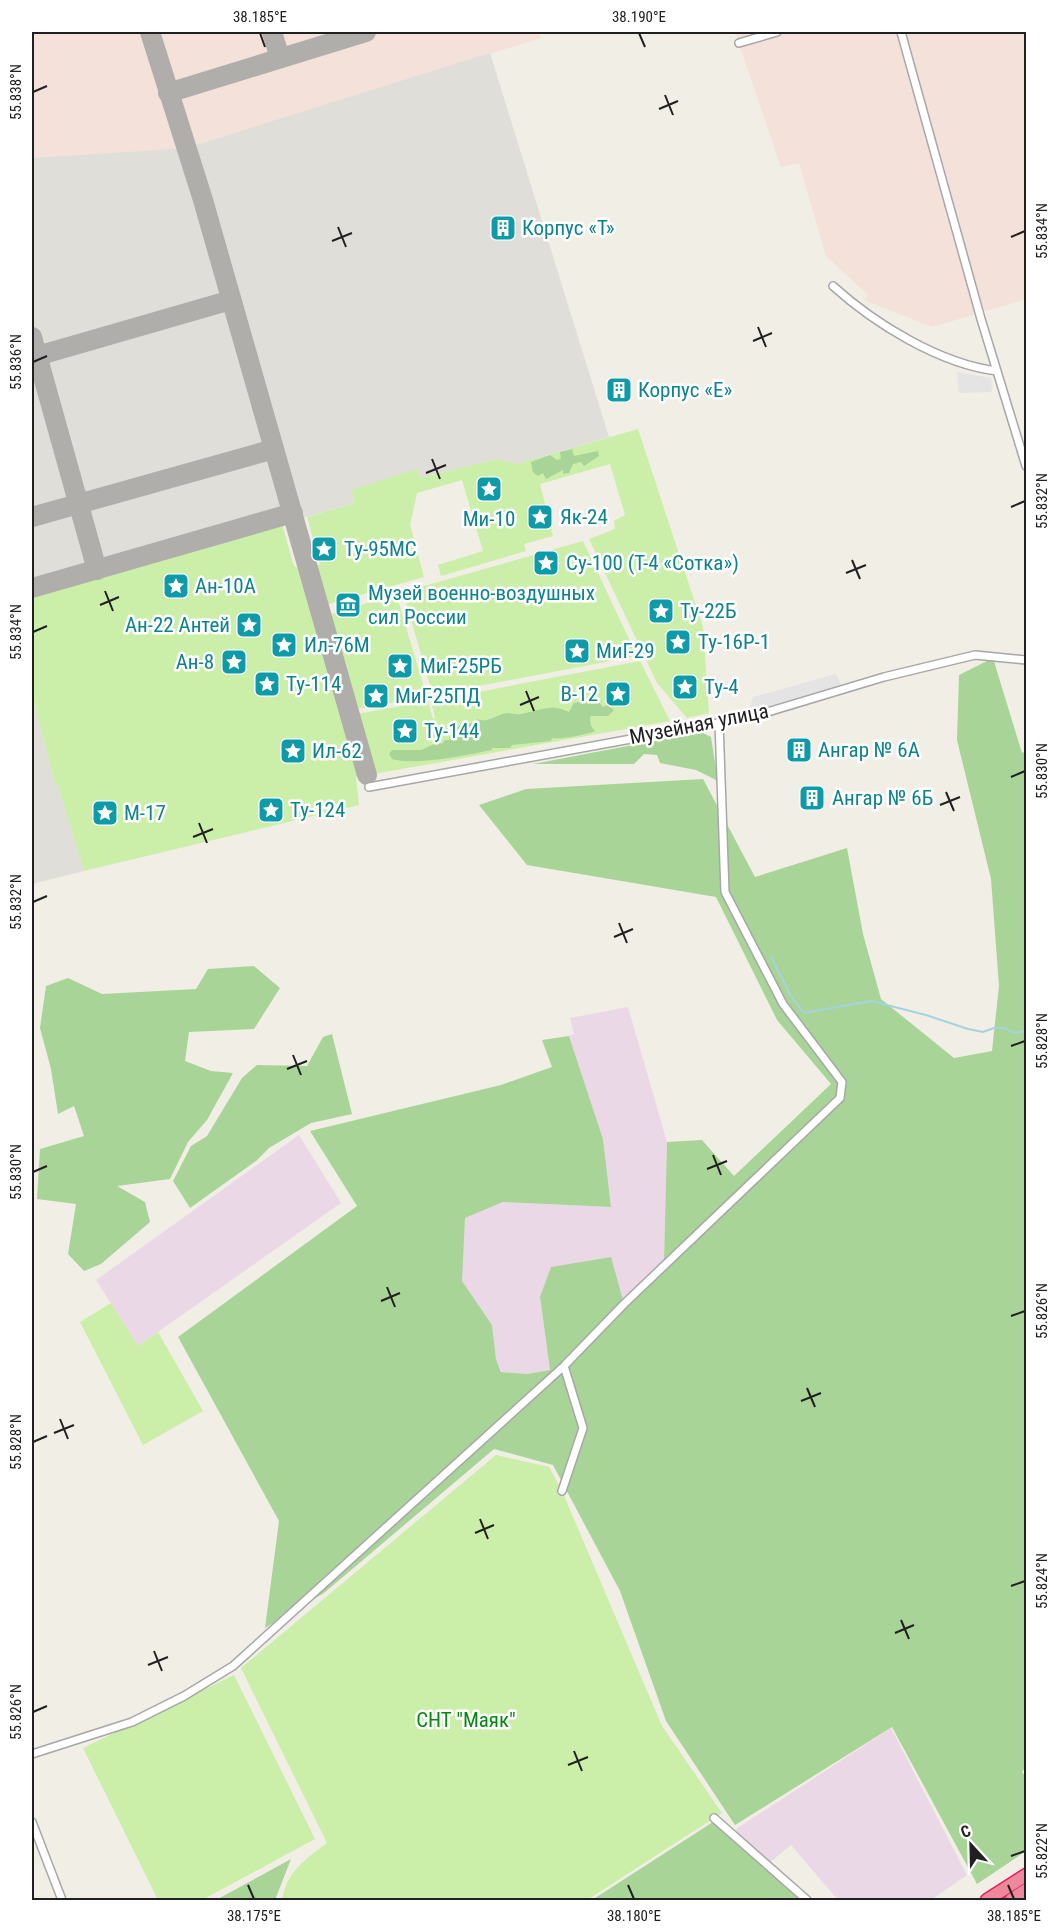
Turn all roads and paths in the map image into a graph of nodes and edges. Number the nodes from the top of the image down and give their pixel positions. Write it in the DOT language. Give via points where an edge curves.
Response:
graph roads {
  1 [pos="777,32"];
  2 [pos="901,32"];
  3 [pos="739,43"];
  4 [pos="833,286"];
  5 [pos="997,371"];
  6 [pos="1026,466"];
  7 [pos="1026,660"];
  8 [pos="720,722"];
  9 [pos="369,787"];
  10 [pos="564,1366"];
  11 [pos="562,1491"];
  12 [pos="32,1754"];
  13 [pos="714,1818"];
  14 [pos="32,1822"];
  15 [pos="1026,1875"];
  16 [pos="1026,1890"];
  17 [pos="62,1900"];
  18 [pos="807,1900"];
  19 [pos="987,1900"];
  20 [pos="1011,1900"];
  1 -- 3 [label="street"];
  2 -- 5 [label="street"];
  4 -- 5 [label="street" via="856,306 932,351"];
  5 -- 6 [label="street"];
  7 -- 8 [label="street, Музейная улица" via="975,655 751,717"];
  8 -- 9 [label="street, Музейная улица"];
  8 -- 10 [label="street" via="725,892 783,1004 842,1082 840,1098"];
  10 -- 11 [label="street" via="583,1428"];
  10 -- 12 [label="street" via="233,1666 132,1722"];
  13 -- 18 [label="street"];
  14 -- 17 [label="street"];
  15 -- 19 [label="highway"];
  16 -- 20 [label="highway"];
}
